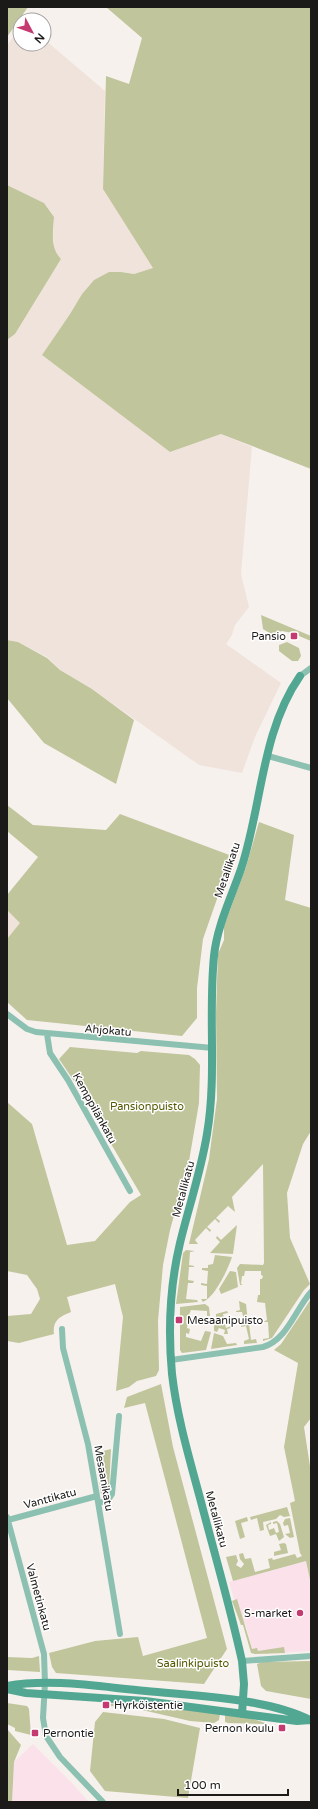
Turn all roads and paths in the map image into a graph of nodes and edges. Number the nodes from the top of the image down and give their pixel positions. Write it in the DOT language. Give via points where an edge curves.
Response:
graph roads {
  1 [pos="311,668"];
  2 [pos="300,676"];
  3 [pos="268,756"];
  4 [pos="311,768"];
  5 [pos="7,1014"];
  6 [pos="47,1034"];
  7 [pos="213,1048"];
  8 [pos="130,1191"];
  9 [pos="311,1292"];
  10 [pos="62,1328"];
  11 [pos="172,1360"];
  12 [pos="119,1416"];
  13 [pos="97,1496"];
  14 [pos="99,1503"];
  15 [pos="7,1519"];
  16 [pos="120,1634"];
  17 [pos="311,1656"];
  18 [pos="242,1661"];
  19 [pos="45,1683"];
  20 [pos="7,1688"];
  21 [pos="44,1694"];
  22 [pos="243,1702"];
  23 [pos="242,1714"];
  24 [pos="311,1720"];
  25 [pos="103,1802"];
  1 -- 2 [label="street"];
  2 -- 3 [label="street, Metallikatu" via="287,699"];
  3 -- 4 [label="street"];
  3 -- 7 [label="street, Metallikatu" via="241,869 214,951"];
  5 -- 6 [label="street, Ahjokatu" via="27,1029"];
  6 -- 7 [label="street, Ahjokatu"];
  6 -- 8 [label="street, Kemppilänkatu" via="50,1053 68,1080"];
  7 -- 11 [label="street, Metallikatu" via="208,1133 180,1244 173,1288"];
  9 -- 11 [label="street" via="280,1338 269,1345"];
  10 -- 13 [label="street, Mesaanikatu" via="62,1348 88,1444"];
  11 -- 18 [label="street, Metallikatu" via="181,1428"];
  12 -- 14 [label="street" via="112,1494 108,1500"];
  13 -- 14 [label="street, Mesaanikatu"];
  13 -- 15 [label="street, Vanttikatu"];
  14 -- 16 [label="street, Mesaanikatu"];
  15 -- 19 [label="street, Valmetinkatu" via="44,1654"];
  17 -- 18 [label="street"];
  18 -- 22 [label="street, Metallikatu"];
  19 -- 20 [label="street"];
  19 -- 21 [label="street"];
  19 -- 22 [label="street" via="105,1686"];
  20 -- 21 [label="street"];
  21 -- 23 [label="street" via="139,1701"];
  21 -- 25 [label="street" via="44,1728 49,1742"];
  22 -- 23 [label="street, Metallikatu"];
  22 -- 24 [label="street" via="300,1715"];
  23 -- 24 [label="street" via="297,1721"];
}
